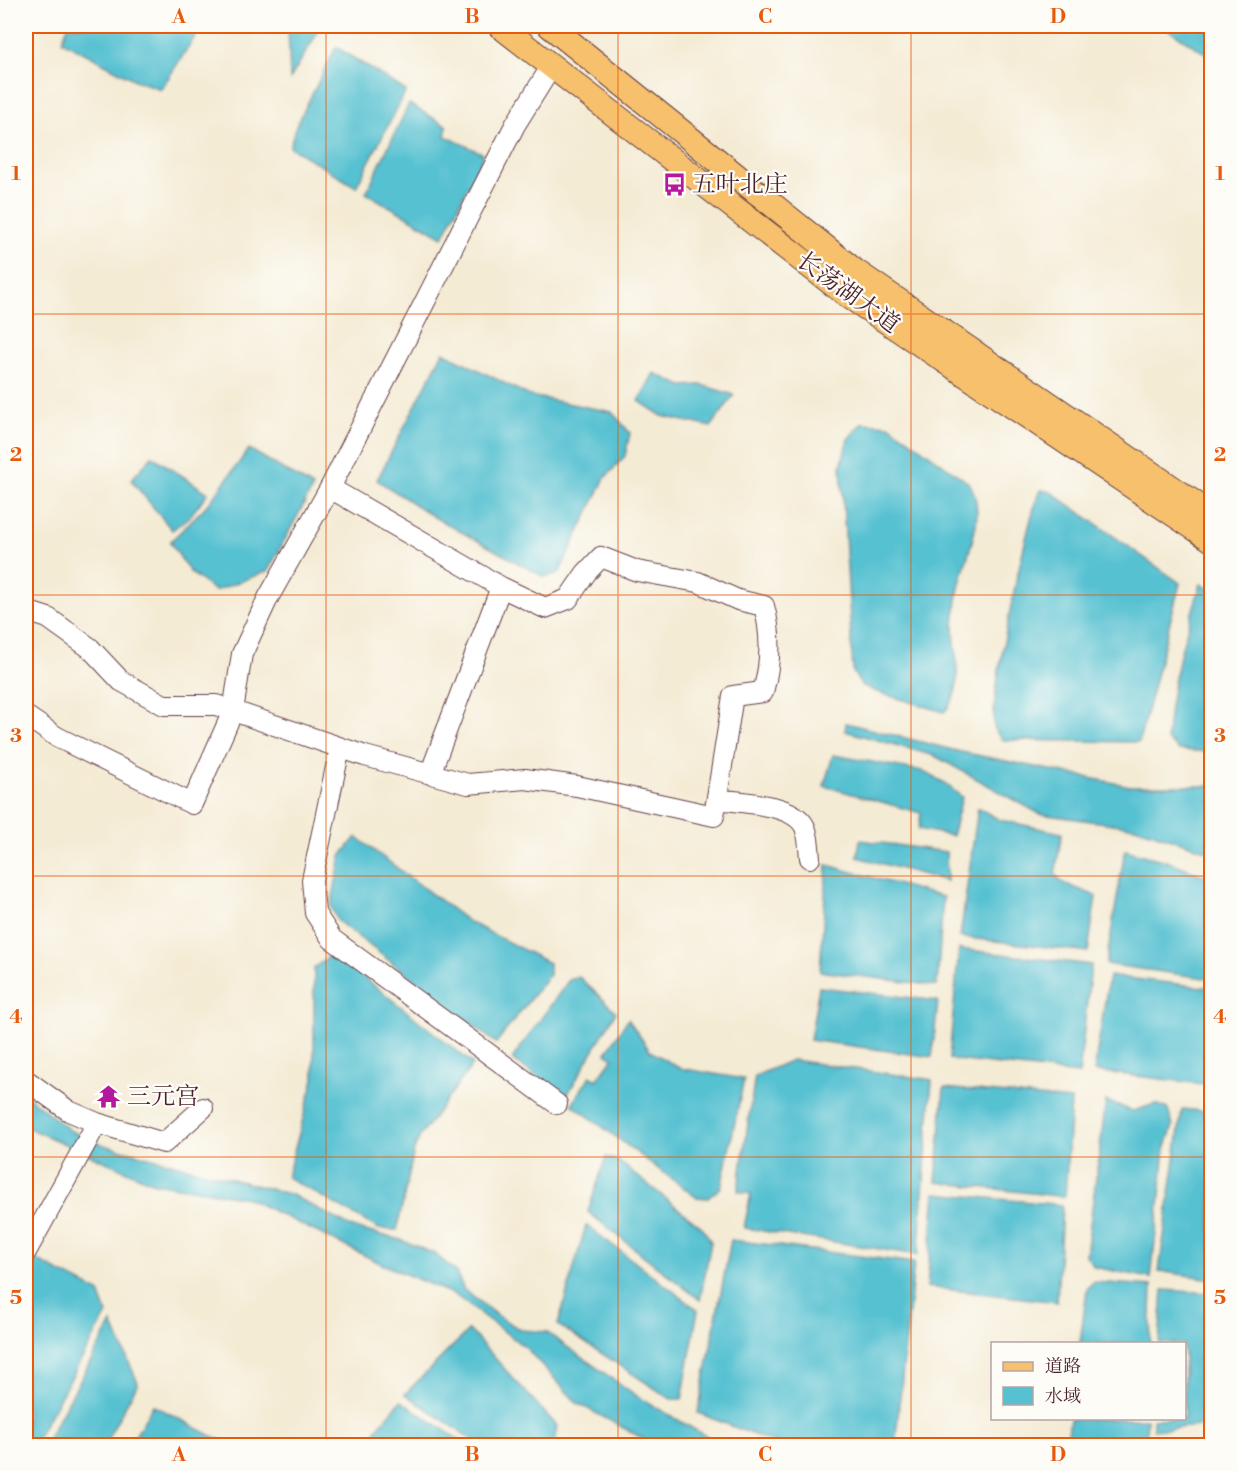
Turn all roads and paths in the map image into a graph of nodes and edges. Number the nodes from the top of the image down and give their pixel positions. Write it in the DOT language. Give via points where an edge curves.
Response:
graph roads {
  1 [pos="500,26"];
  2 [pos="550,26"];
  3 [pos="551,67"];
  4 [pos="330,488"];
  5 [pos="1212,515"];
  6 [pos="1212,540"];
  7 [pos="501,587"];
  8 [pos="26,611"];
  9 [pos="233,711"];
  10 [pos="26,716"];
  11 [pos="340,748"];
  12 [pos="430,774"];
  13 [pos="717,799"];
  14 [pos="810,858"];
  15 [pos="26,1080"];
  16 [pos="557,1104"];
  17 [pos="204,1108"];
  18 [pos="94,1129"];
  19 [pos="26,1252"];
  1 -- 3 [label="main road, 长荡湖大道"];
  2 -- 5 [label="main road, 长荡湖大道" via="855,271"];
  3 -- 4 [label="street" via="515,125"];
  3 -- 6 [label="main road, 长荡湖大道" via="847,295"];
  4 -- 7 [label="street"];
  4 -- 9 [label="street" via="268,598 242,654"];
  7 -- 12 [label="street"];
  7 -- 13 [label="street" via="544,608 568,599 601,557 638,571 698,582 738,600 764,606 770,626 769,669 763,692 734,696"];
  8 -- 9 [label="street" via="48,618 90,648 121,681 164,705 216,705"];
  9 -- 10 [label="street" via="192,804 57,737"];
  9 -- 11 [label="street"];
  11 -- 12 [label="street"];
  11 -- 16 [label="street" via="312,880 315,913 332,939"];
  12 -- 13 [label="street" via="468,784 525,779 577,786 714,816"];
  13 -- 14 [label="street" via="770,806 797,815 806,829"];
  15 -- 18 [label="street"];
  17 -- 18 [label="street" via="164,1143"];
  18 -- 19 [label="street"];
}
